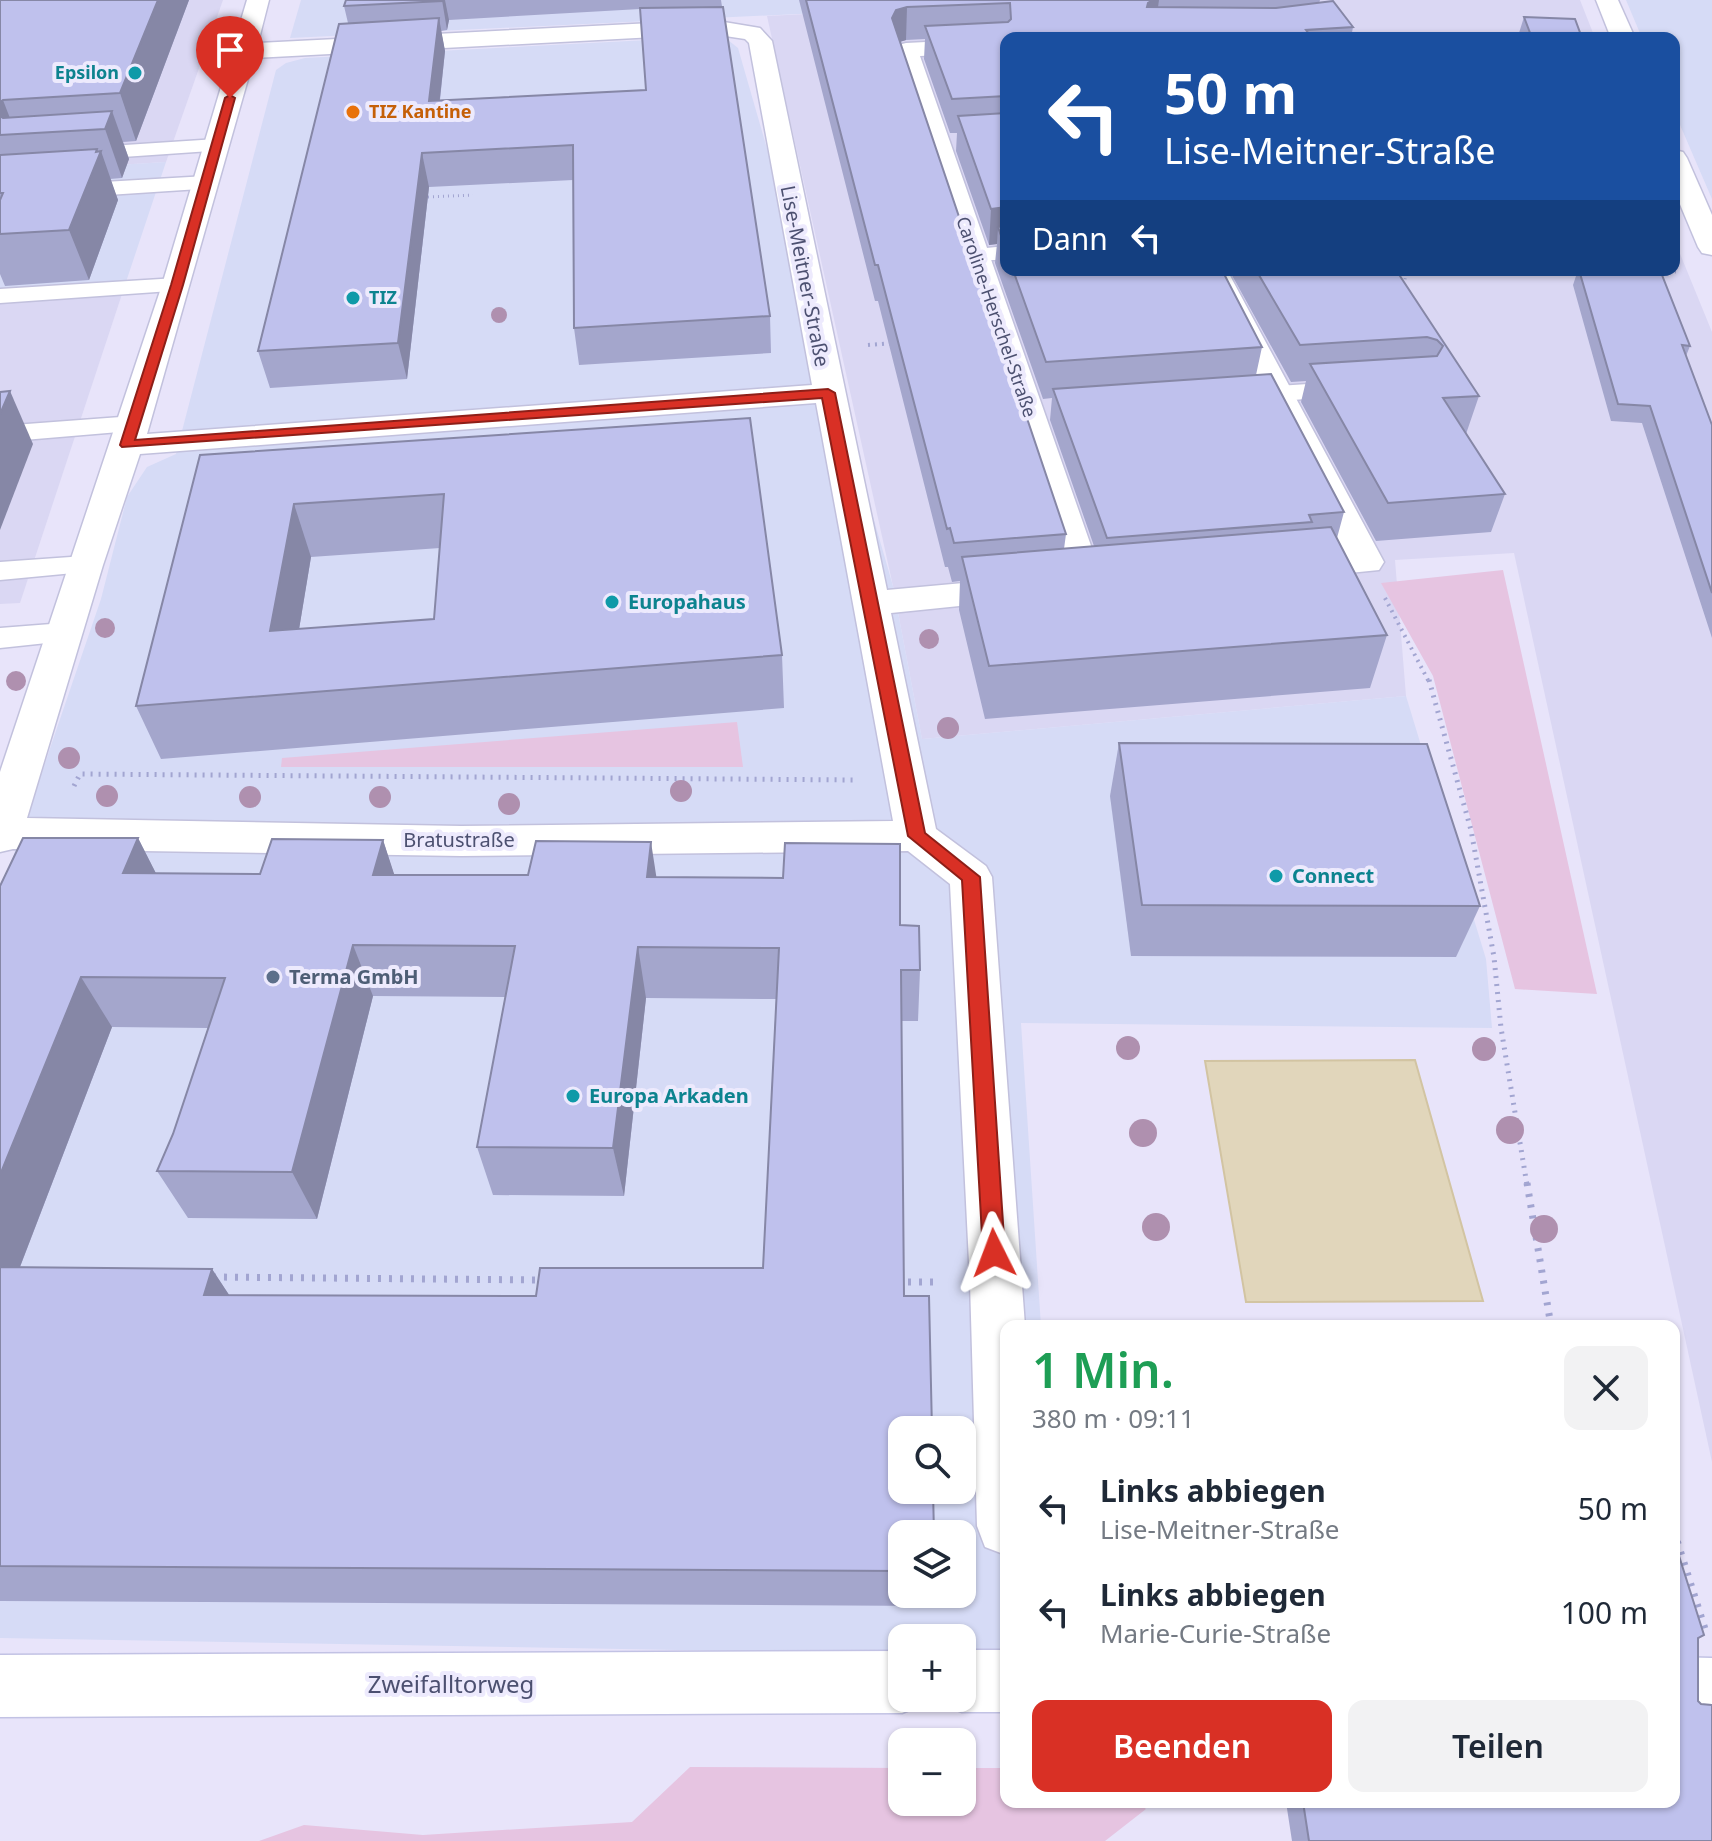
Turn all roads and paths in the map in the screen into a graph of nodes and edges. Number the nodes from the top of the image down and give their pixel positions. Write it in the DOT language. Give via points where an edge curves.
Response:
graph roads {
  1 [pos="258,0"];
  2 [pos="1607,0"];
  3 [pos="1620,32"];
  4 [pos="1000,45"];
  5 [pos="243,51"];
  6 [pos="217,145"];
  7 [pos="50,155"];
  8 [pos="1680,172"];
  9 [pos="207,183"];
  10 [pos="0,195"];
  11 [pos="473,195"];
  12 [pos="428,197"];
  13 [pos="1712,247"];
  14 [pos="1000,253"];
  15 [pos="975,255"];
  16 [pos="1216,276"];
  17 [pos="1406,276"];
  18 [pos="177,285"];
  19 [pos="0,296"];
  20 [pos="1401,296"];
  21 [pos="896,343"];
  22 [pos="819,348"];
  23 [pos="1386,387"];
  24 [pos="828,393"];
  25 [pos="1278,394"];
  26 [pos="1216,398"];
  27 [pos="1059,409"];
  28 [pos="1028,411"];
  29 [pos="0,434"];
  30 [pos="130,434"];
  31 [pos="1366,562"];
  32 [pos="85,565"];
  33 [pos="1257,570"];
  34 [pos="0,571"];
  35 [pos="869,603"];
  36 [pos="64,633"];
  37 [pos="0,638"];
  38 [pos="80,774"];
  39 [pos="905,780"];
  40 [pos="0,834"];
  41 [pos="917,836"];
  42 [pos="205,1277"];
  43 [pos="220,1277"];
  44 [pos="556,1280"];
  45 [pos="893,1282"];
  46 [pos="996,1282"];
  47 [pos="217,1289"];
  48 [pos="1550,1320"];
  49 [pos="1000,1380"];
  50 [pos="1680,1553"];
  51 [pos="1710,1663"];
  52 [pos="976,1681"];
  53 [pos="1000,1681"];
  54 [pos="888,1682"];
  55 [pos="1680,1684"];
  56 [pos="0,1686"];
  1 -- 5 [label="street"];
  2 -- 3 [label="street"];
  4 -- 15 [label="street, Caroline-Herschel-Straße" via="906,50 951,142"];
  5 -- 6 [label="street"];
  5 -- 22 [label="street, Lise-Meitner-Straße" via="712,27 752,33 760,41"];
  6 -- 7 [label="lane"];
  6 -- 9 [label="street"];
  8 -- 13 [label="street"];
  9 -- 10 [label="lane"];
  9 -- 18 [label="street"];
  11 -- 12 [label="path"];
  14 -- 15 [label="lane"];
  15 -- 28 [label="street, Caroline-Herschel-Straße"];
  16 -- 25 [label="street"];
  17 -- 20 [label="path"];
  18 -- 19 [label="lane"];
  18 -- 30 [label="street"];
  21 -- 22 [label="path"];
  22 -- 24 [label="street, Lise-Meitner-Straße"];
  23 -- 25 [label="lane"];
  24 -- 30 [label="street"];
  24 -- 35 [label="street, Lise-Meitner-Straße"];
  25 -- 26 [label="lane"];
  25 -- 31 [label="street"];
  27 -- 28 [label="lane"];
  28 -- 35 [label="street, Caroline-Herschel-Straße" via="1102,582"];
  29 -- 30 [label="lane"];
  30 -- 32 [label="street"];
  31 -- 33 [label="street"];
  31 -- 48 [label="path" via="1428,678 1471,830"];
  32 -- 34 [label="lane"];
  32 -- 36 [label="street"];
  35 -- 39 [label="street, Lise-Meitner-Straße"];
  36 -- 37 [label="lane"];
  36 -- 40 [label="street"];
  38 -- 39 [label="path"];
  39 -- 41 [label="street, Lise-Meitner-Straße"];
  40 -- 41 [label="street, Bratustraße" via="461,841"];
  41 -- 46 [label="street" via="971,877"];
  42 -- 43 [label="path"];
  43 -- 44 [label="path"];
  43 -- 47 [label="path"];
  45 -- 46 [label="path"];
  46 -- 49 [label="street"];
  50 -- 51 [label="path"];
  51 -- 55 [label="street"];
  52 -- 53 [label="street"];
  54 -- 56 [label="street, Zweifalltorweg"];
}
